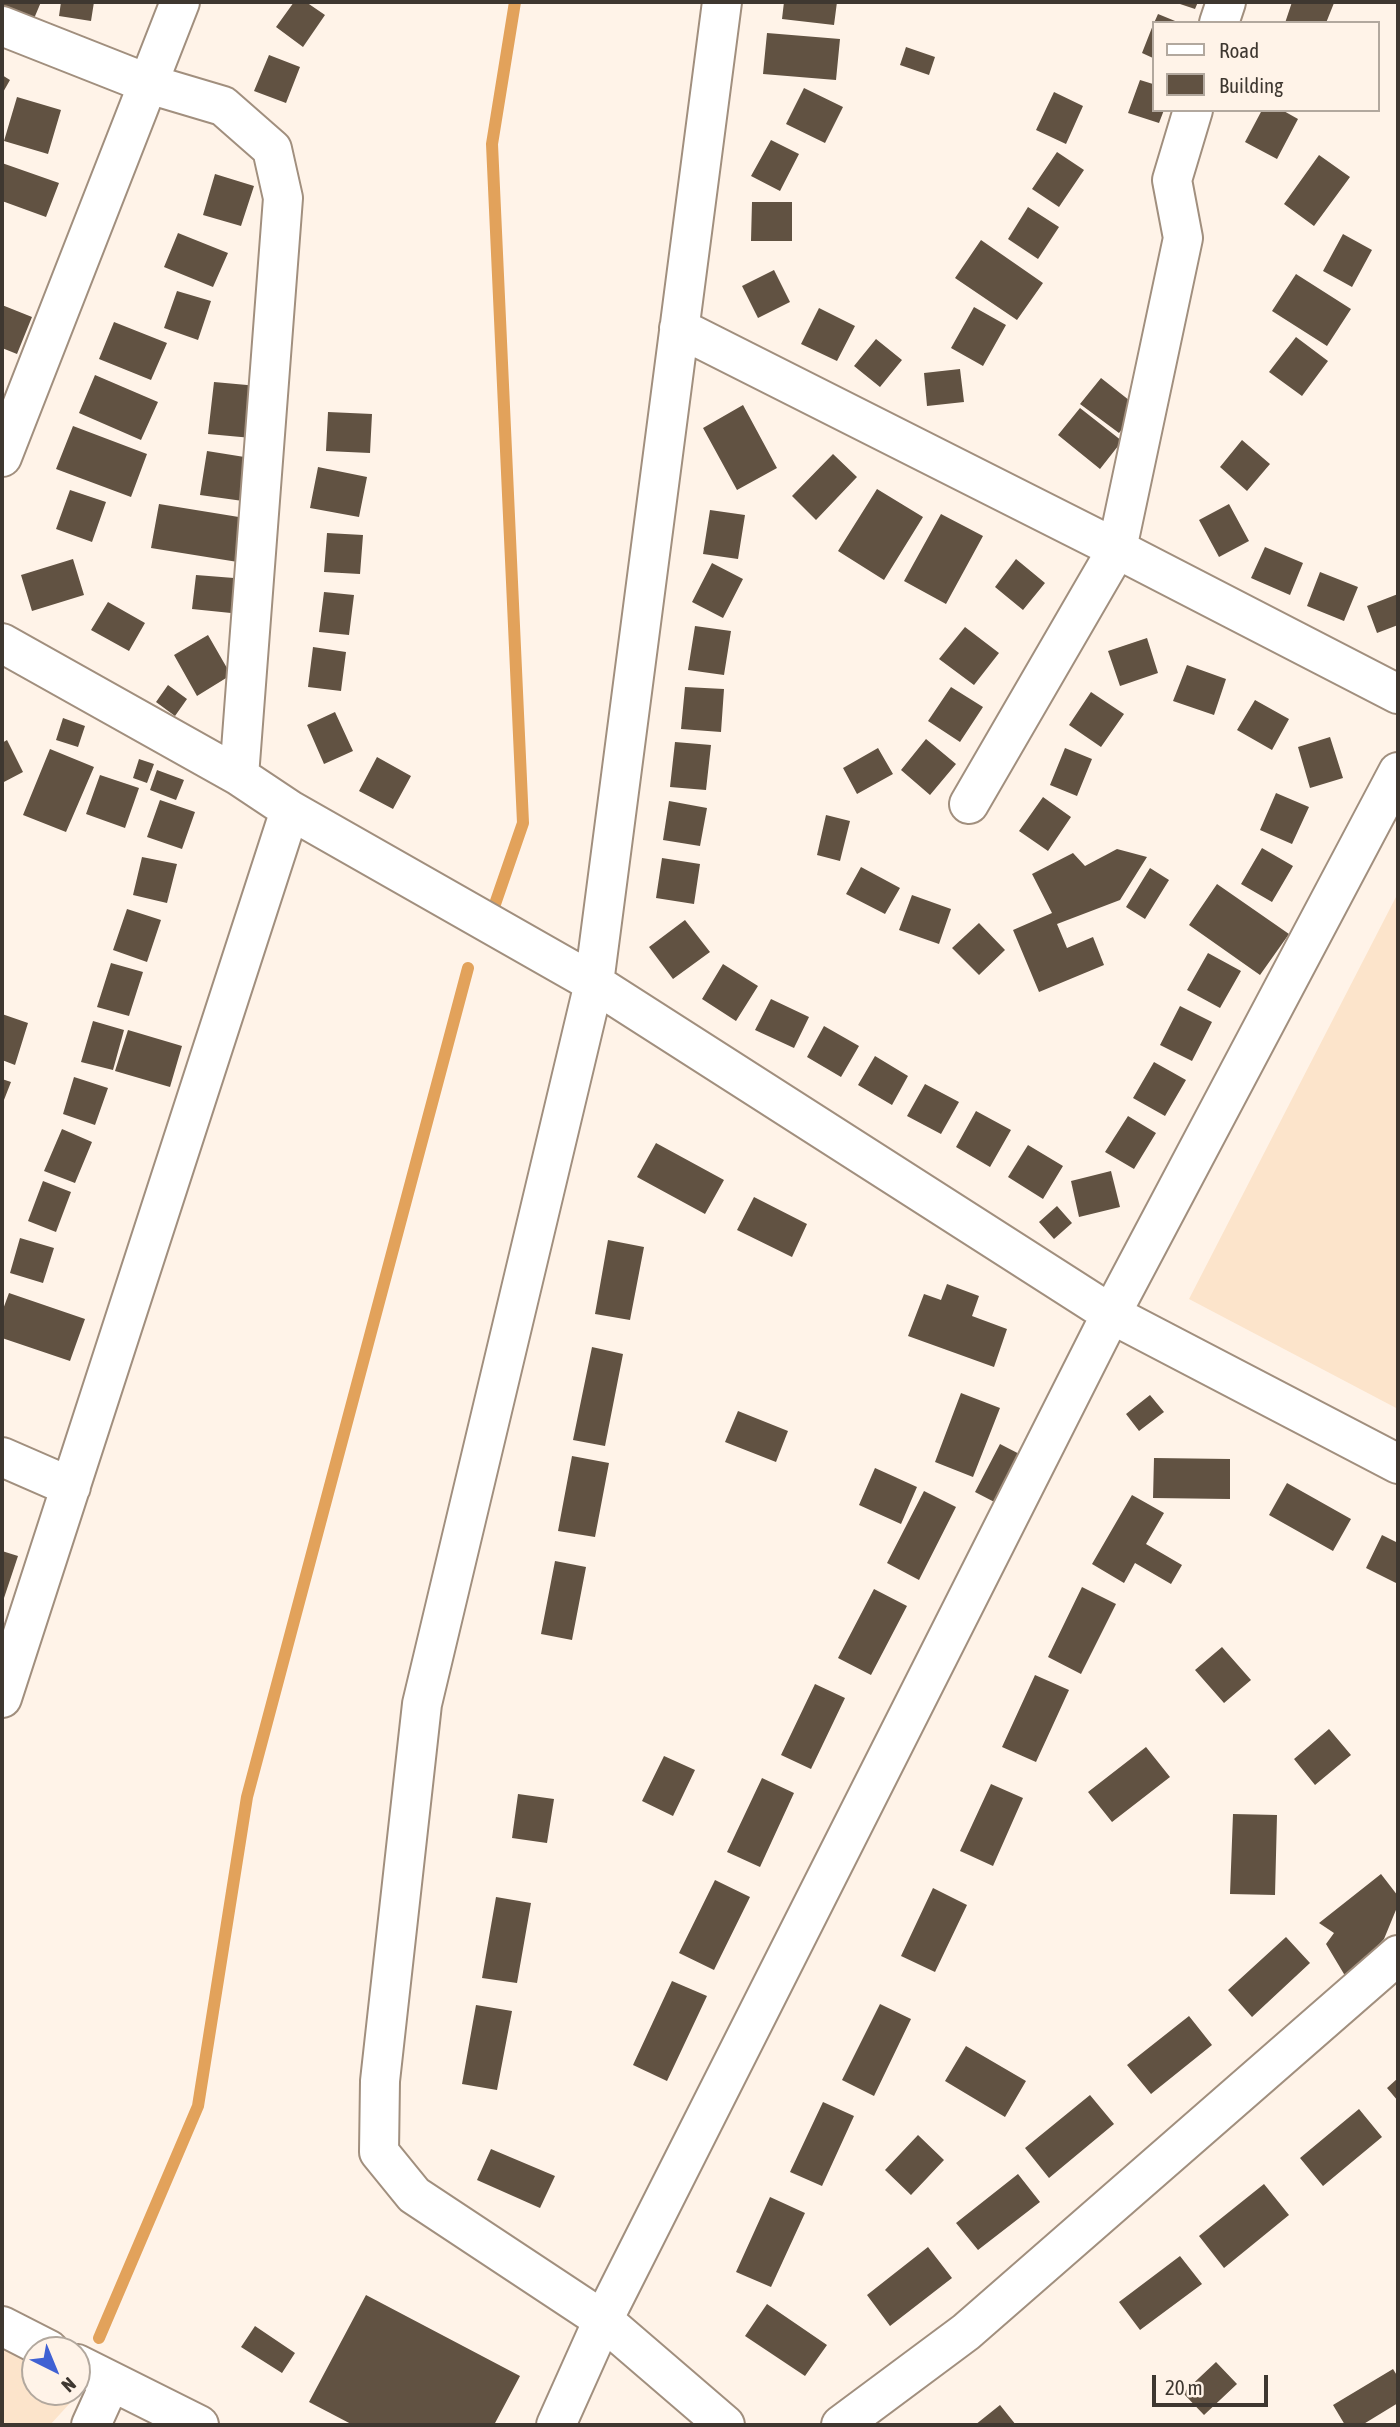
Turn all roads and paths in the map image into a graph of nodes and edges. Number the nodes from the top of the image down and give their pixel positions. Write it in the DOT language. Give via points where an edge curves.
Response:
graph roads {
  1 [pos="180,2"];
  2 [pos="722,2"];
  3 [pos="1226,2"];
  4 [pos="1220,21"];
  5 [pos="2,26"];
  6 [pos="149,84"];
  7 [pos="1192,112"];
  8 [pos="679,328"];
  9 [pos="2,457"];
  10 [pos="1117,549"];
  11 [pos="2,643"];
  12 [pos="1398,694"];
  13 [pos="1398,772"];
  14 [pos="239,776"];
  15 [pos="969,804"];
  16 [pos="290,810"];
  17 [pos="594,983"];
  18 [pos="1111,1314"];
  19 [pos="2,1457"];
  20 [pos="1398,1464"];
  21 [pos="71,1487"];
  22 [pos="2,1698"];
  23 [pos="1398,1955"];
  24 [pos="603,2320"];
  25 [pos="2,2326"];
  26 [pos="22,2336"];
  27 [pos="91,2371"];
  28 [pos="91,2371"];
  29 [pos="111,2381"];
  30 [pos="91,2425"];
  31 [pos="199,2425"];
  32 [pos="555,2425"];
  33 [pos="725,2425"];
  34 [pos="841,2425"];
  1 -- 6 [label="street"];
  2 -- 8 [label="street"];
  3 -- 4 [label="street"];
  5 -- 6 [label="street"];
  6 -- 9 [label="street"];
  6 -- 14 [label="street" via="223,106 272,149 283,198"];
  7 -- 10 [label="street" via="1172,180 1183,238"];
  8 -- 10 [label="street"];
  8 -- 17 [label="street"];
  10 -- 12 [label="street"];
  10 -- 15 [label="street"];
  11 -- 14 [label="street"];
  13 -- 18 [label="street"];
  14 -- 16 [label="street"];
  16 -- 17 [label="street"];
  16 -- 21 [label="street"];
  17 -- 18 [label="street"];
  17 -- 24 [label="street" via="422,1704 380,2081 379,2152 414,2195"];
  18 -- 20 [label="street"];
  18 -- 24 [label="street"];
  19 -- 21 [label="street"];
  21 -- 22 [label="street"];
  23 -- 34 [label="street" via="966,2332"];
  24 -- 32 [label="street"];
  24 -- 33 [label="street"];
  25 -- 26 [label="street"];
  27 -- 29 [label="street"];
  28 -- 31 [label="street"];
  29 -- 30 [label="street"];
  29 -- 31 [label="street"];
}
